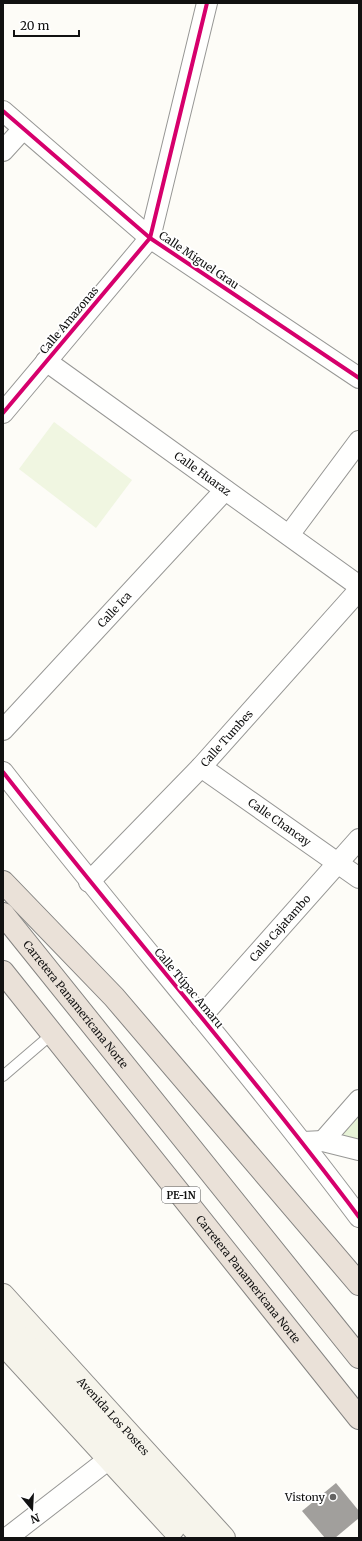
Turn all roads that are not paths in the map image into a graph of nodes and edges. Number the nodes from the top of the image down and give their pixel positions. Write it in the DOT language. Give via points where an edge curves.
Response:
graph roads {
  1 [pos="207,3"];
  2 [pos="3,111"];
  3 [pos="24,129"];
  4 [pos="3,151"];
  5 [pos="150,238"];
  6 [pos="46,361"];
  7 [pos="359,378"];
  8 [pos="3,413"];
  9 [pos="359,441"];
  10 [pos="225,490"];
  11 [pos="289,535"];
  12 [pos="359,586"];
  13 [pos="359,590"];
  14 [pos="3,730"];
  15 [pos="201,766"];
  16 [pos="3,772"];
  17 [pos="359,839"];
  18 [pos="339,862"];
  19 [pos="359,878"];
  20 [pos="3,882"];
  21 [pos="89,882"];
  22 [pos="3,914"];
  23 [pos="3,972"];
  24 [pos="201,1017"];
  25 [pos="52,1034"];
  26 [pos="3,1076"];
  27 [pos="359,1100"];
  28 [pos="323,1141"];
  29 [pos="303,1142"];
  30 [pos="359,1150"];
  31 [pos="359,1217"];
  32 [pos="359,1284"];
  33 [pos="3,1295"];
  34 [pos="3,1319"];
  35 [pos="3,1344"];
  36 [pos="359,1357"];
  37 [pos="359,1418"];
  38 [pos="109,1459"];
  39 [pos="7,1538"];
  40 [pos="182,1538"];
  41 [pos="202,1538"];
  42 [pos="224,1538"];
  1 -- 5 [label="street"];
  2 -- 3 [label="street, Calle Miguel Grau"];
  3 -- 4 [label="street"];
  3 -- 5 [label="street, Calle Miguel Grau"];
  5 -- 6 [label="street, Calle Amazonas"];
  5 -- 7 [label="street, Calle Miguel Grau"];
  6 -- 8 [label="street, Calle Amazonas"];
  6 -- 10 [label="street, Calle Huaraz"];
  9 -- 11 [label="street"];
  10 -- 11 [label="street, Calle Huaraz"];
  10 -- 14 [label="street, Calle Ica"];
  11 -- 12 [label="street, Calle Huaraz"];
  13 -- 15 [label="street, Calle Tumbes"];
  15 -- 18 [label="street, Calle Chancay"];
  15 -- 21 [label="street, Calle Tumbes"];
  16 -- 21 [label="street, Calle Túpac Amaru"];
  17 -- 18 [label="street, Calle Cajatambo"];
  18 -- 19 [label="street, Calle Chancay"];
  18 -- 24 [label="street, Calle Cajatambo"];
  20 -- 32 [label="highway" via="114,997"];
  21 -- 24 [label="street, Calle Túpac Amaru"];
  22 -- 36 [label="highway, Carretera Panamericana Norte"];
  23 -- 25 [label="highway, Carretera Panamericana Norte / PE-1N"];
  24 -- 29 [label="street, Calle Túpac Amaru"];
  25 -- 26 [label="lane"];
  25 -- 37 [label="highway, Carretera Panamericana Norte / PE-1N"];
  27 -- 28 [label="street"];
  28 -- 29 [label="street"];
  28 -- 30 [label="street"];
  29 -- 31 [label="street, Calle Túpac Amaru"];
  33 -- 42 [label="street, Avenida Los Postes"];
  34 -- 41 [label="street"];
  35 -- 38 [label="street"];
  38 -- 39 [label="street"];
  38 -- 40 [label="street"];
}
